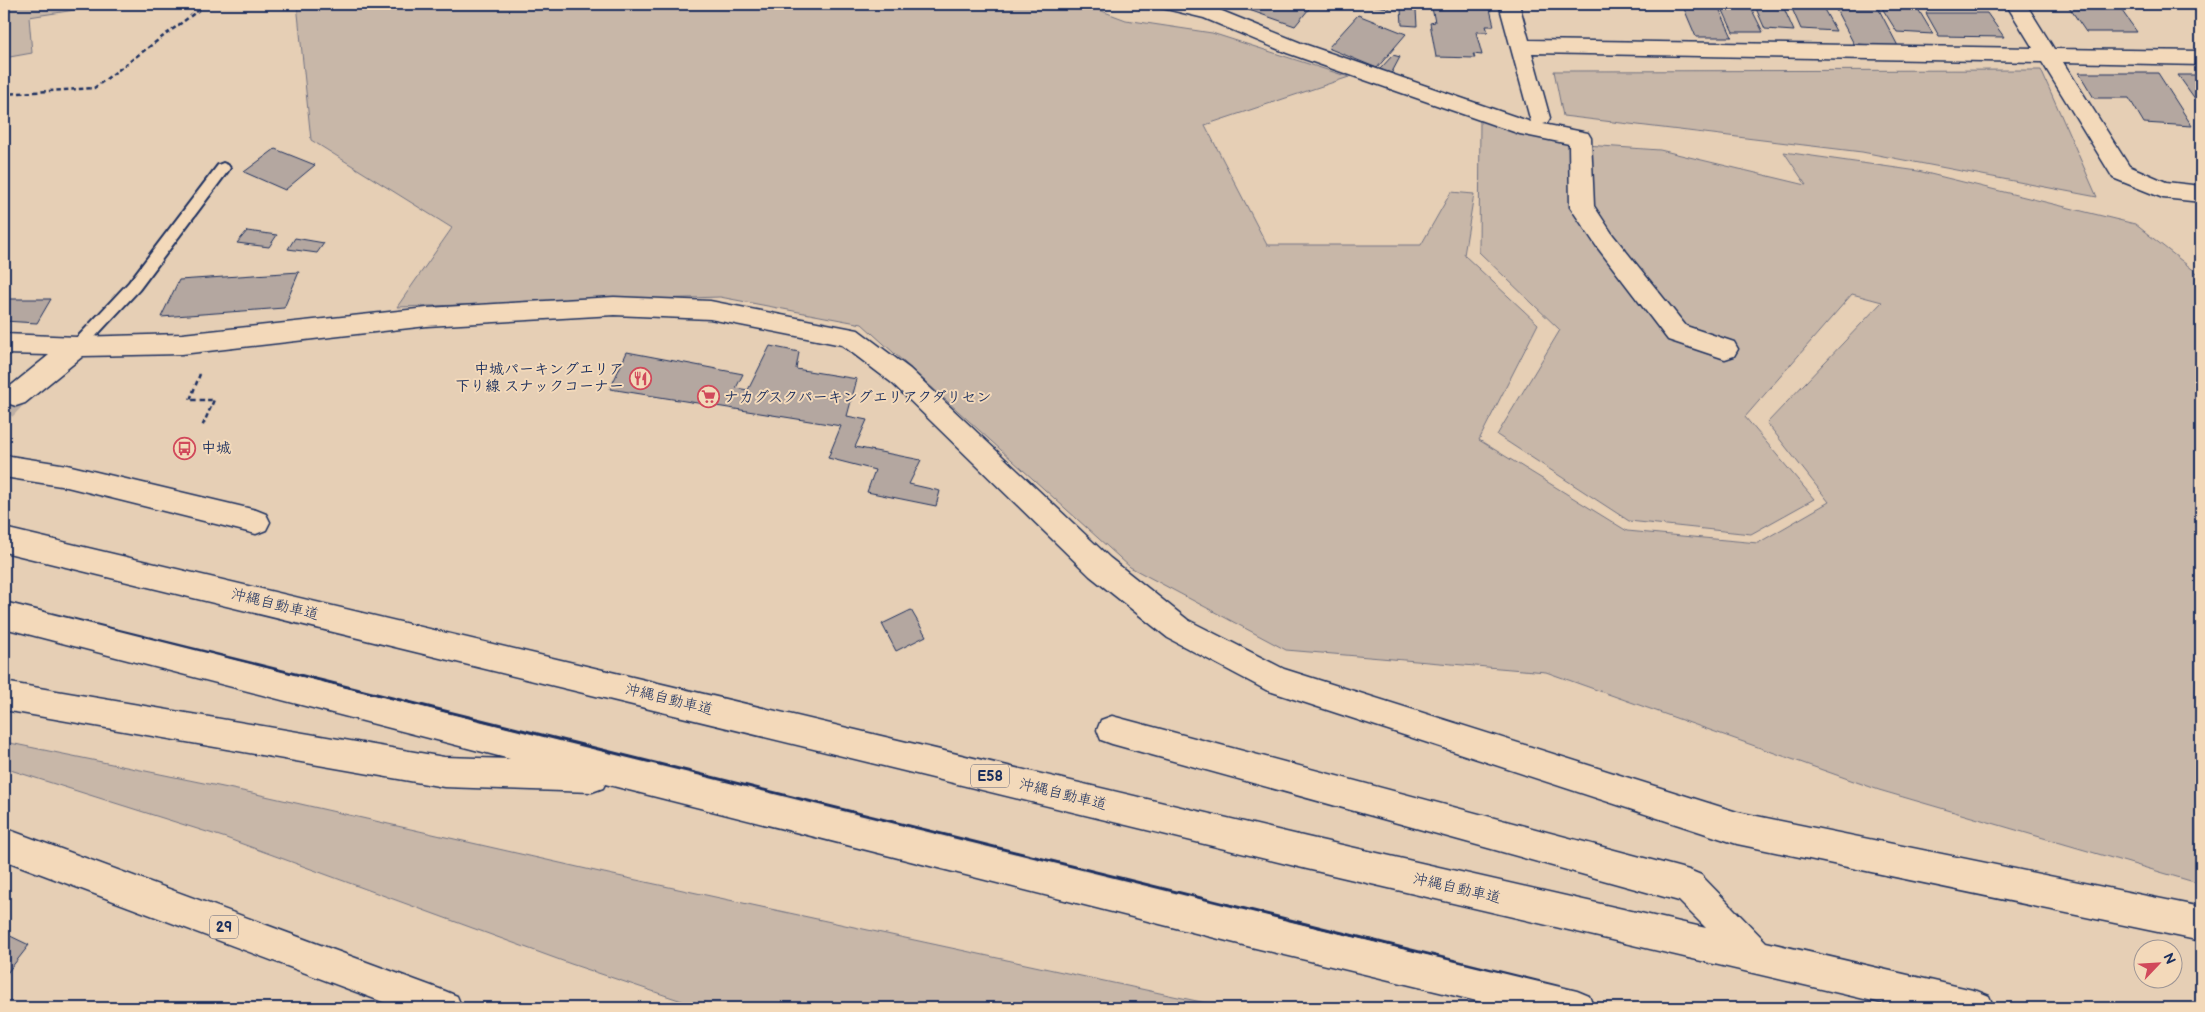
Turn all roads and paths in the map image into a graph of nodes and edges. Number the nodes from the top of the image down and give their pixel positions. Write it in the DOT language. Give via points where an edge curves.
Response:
graph roads {
  1 [pos="1169,4"];
  2 [pos="1509,4"];
  3 [pos="2016,4"];
  4 [pos="204,6"];
  5 [pos="1520,46"];
  6 [pos="2049,54"];
  7 [pos="2201,58"];
  8 [pos="4,94"];
  9 [pos="1540,118"];
  10 [pos="223,168"];
  11 [pos="2201,194"];
  12 [pos="212,340"];
  13 [pos="4,344"];
  14 [pos="77,347"];
  15 [pos="1725,349"];
  16 [pos="16,396"];
  17 [pos="202,427"];
  18 [pos="4,466"];
  19 [pos="256,522"];
  20 [pos="4,540"];
  21 [pos="4,615"];
  22 [pos="4,696"];
  23 [pos="1112,730"];
  24 [pos="641,778"];
  25 [pos="4,844"];
  26 [pos="2201,924"];
  27 [pos="1760,959"];
  28 [pos="445,1008"];
  29 [pos="1577,1008"];
  30 [pos="1977,1008"];
  1 -- 15 [label="main road" via="1210,13 1294,48 1423,94 1528,128 1580,138 1582,208 1604,241 1677,333"];
  2 -- 5 [label="main road"];
  3 -- 6 [label="main road"];
  4 -- 8 [label="path" via="94,88"];
  5 -- 6 [label="main road"];
  5 -- 9 [label="main road"];
  6 -- 7 [label="main road"];
  6 -- 11 [label="main road" via="2121,172 2163,190"];
  10 -- 14 [label="lane" via="134,286"];
  12 -- 14 [label="main road"];
  12 -- 17 [label="path" via="190,400 214,400"];
  12 -- 26 [label="main road" via="427,317 614,306 710,310 849,337 901,376 1100,567 1178,629 1277,680 1737,828"];
  13 -- 14 [label="main road"];
  14 -- 16 [label="main road"];
  18 -- 19 [label="main road" via="67,476"];
  20 -- 27 [label="main road, 沖縄自動車道 / E58"];
  21 -- 24 [label="main road"];
  22 -- 24 [label="main road" via="444,772"];
  23 -- 27 [label="main road" via="1689,887"];
  24 -- 29 [label="main road"];
  25 -- 28 [label="main road, 29"];
  27 -- 30 [label="main road, 沖縄自動車道 / E58"];
}
